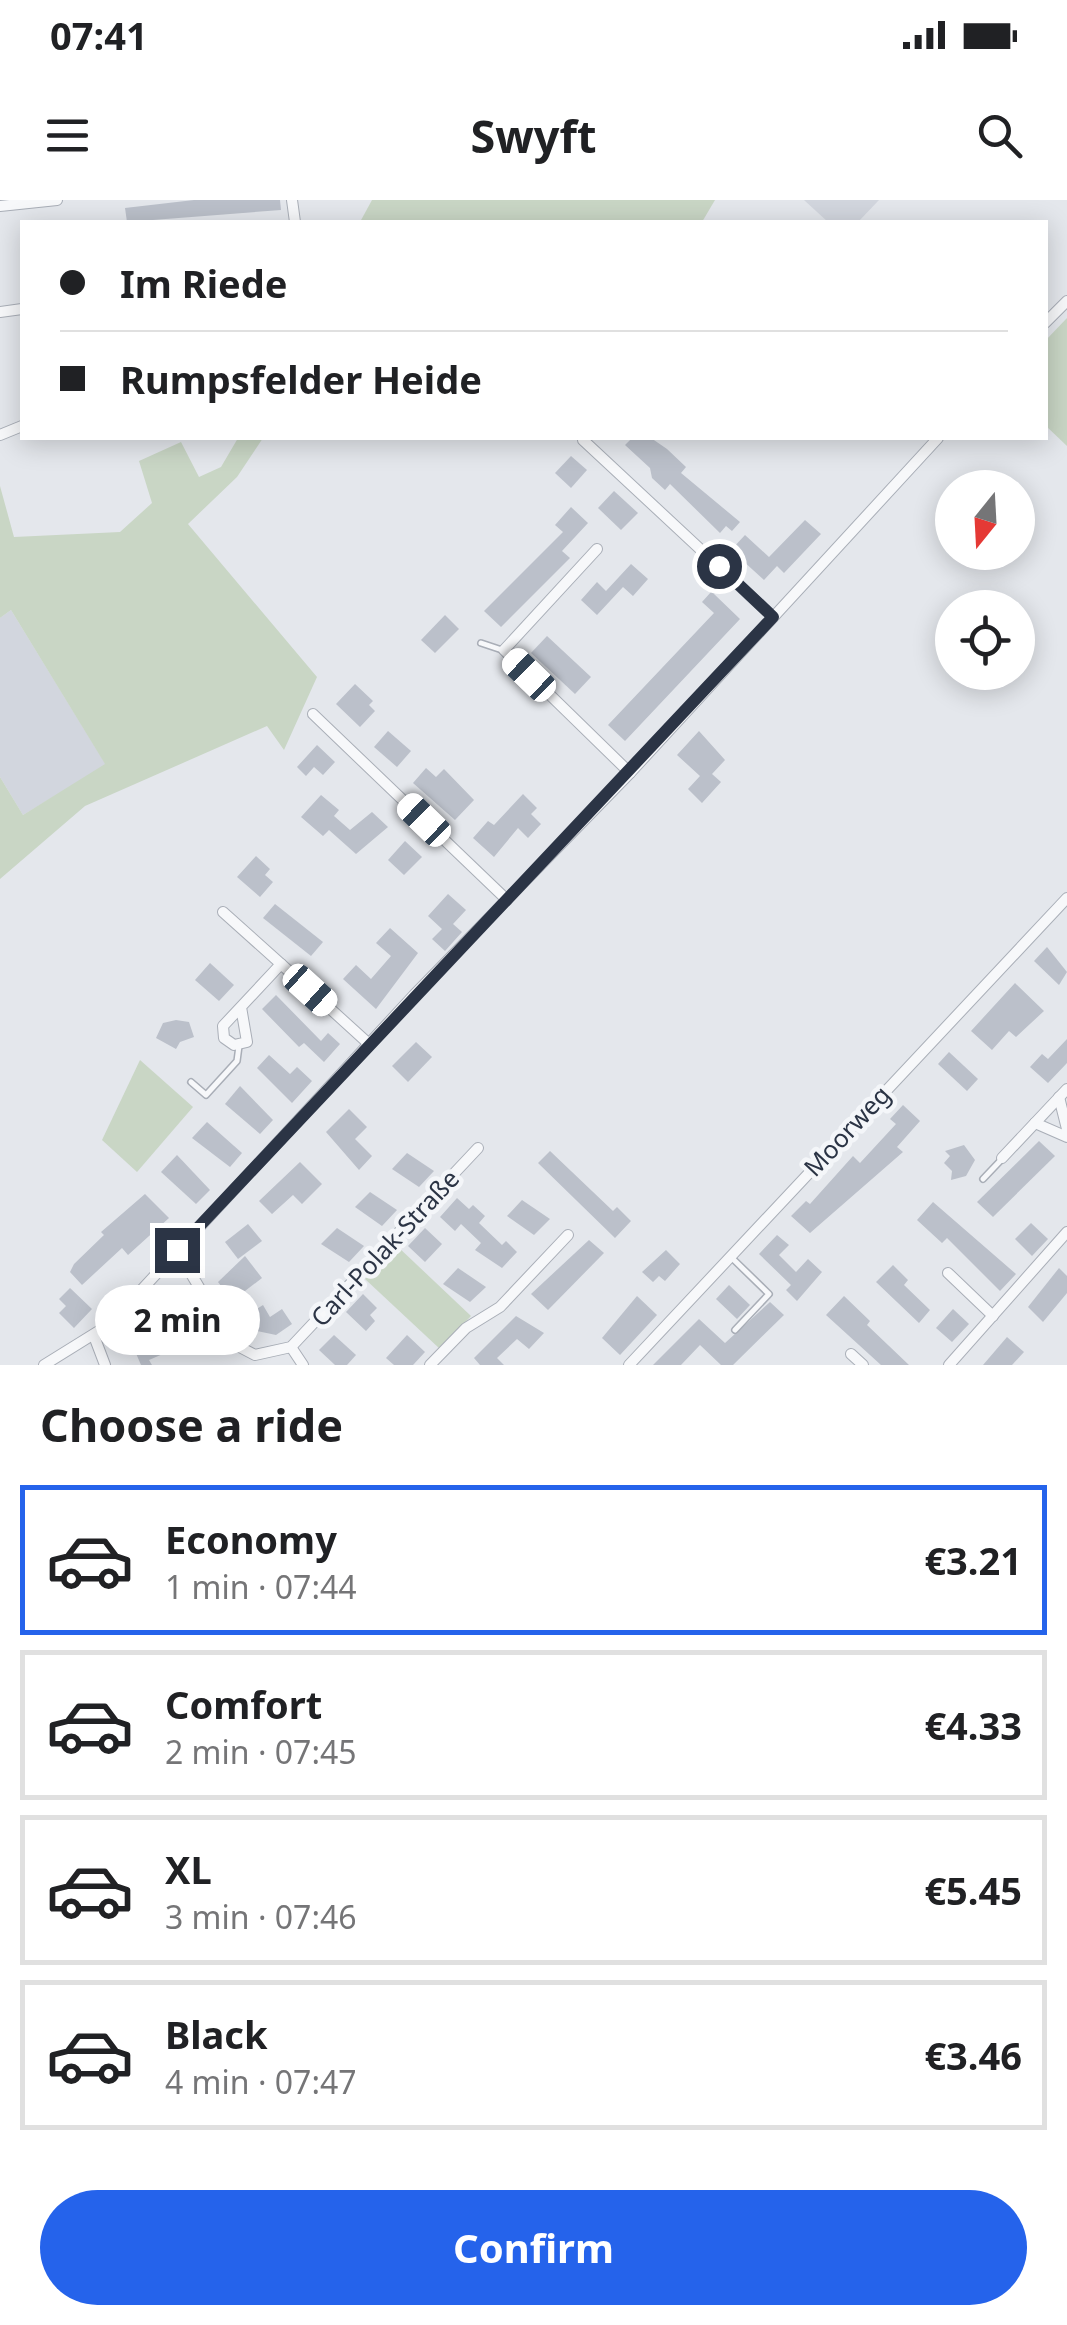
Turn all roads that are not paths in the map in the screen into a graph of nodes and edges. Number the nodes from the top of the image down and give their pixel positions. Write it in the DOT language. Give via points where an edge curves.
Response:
graph roads {
  1 [pos="57,200"];
  2 [pos="0,206"];
  3 [pos="1067,301"];
  4 [pos="1048,320"];
  5 [pos="584,440"];
  6 [pos="936,440"];
  7 [pos="597,548"];
  8 [pos="773,617"];
  9 [pos="481,642"];
  10 [pos="504,650"];
  11 [pos="313,714"];
  12 [pos="630,773"];
  13 [pos="1067,898"];
  14 [pos="507,900"];
  15 [pos="223,912"];
  16 [pos="281,964"];
  17 [pos="242,1007"];
  18 [pos="369,1044"];
  19 [pos="239,1046"];
  20 [pos="191,1082"];
  21 [pos="1063,1093"];
  22 [pos="1035,1123"];
  23 [pos="1067,1133"];
  24 [pos="478,1148"];
  25 [pos="1002,1158"];
  26 [pos="983,1179"];
  27 [pos="1067,1232"];
  28 [pos="568,1235"];
  29 [pos="177,1250"];
  30 [pos="730,1256"];
  31 [pos="948,1272"];
  32 [pos="993,1316"];
  33 [pos="735,1330"];
  34 [pos="94,1336"];
  35 [pos="291,1347"];
  36 [pos="851,1354"];
  37 [pos="44,1365"];
  38 [pos="105,1365"];
  39 [pos="303,1365"];
  40 [pos="430,1365"];
  41 [pos="629,1365"];
  42 [pos="863,1365"];
  43 [pos="949,1365"];
  1 -- 2 [label="street"];
  3 -- 4 [label="street"];
  5 -- 8 [label="street"];
  6 -- 8 [label="street"];
  7 -- 10 [label="street"];
  8 -- 12 [label="street"];
  9 -- 10 [label="lane"];
  10 -- 12 [label="street"];
  11 -- 14 [label="street"];
  12 -- 14 [label="street"];
  13 -- 30 [label="street, Moorweg"];
  14 -- 18 [label="street"];
  15 -- 16 [label="street"];
  16 -- 17 [label="street"];
  16 -- 18 [label="street"];
  17 -- 19 [label="street" via="248,1035"];
  17 -- 19 [label="street" via="222,1032"];
  18 -- 29 [label="street"];
  19 -- 20 [label="lane" via="237,1061 206,1096"];
  21 -- 22 [label="street"];
  21 -- 23 [label="street"];
  22 -- 23 [label="street"];
  22 -- 25 [label="street"];
  24 -- 35 [label="street, Carl-Polak-Straße"];
  25 -- 26 [label="lane"];
  27 -- 32 [label="street"];
  28 -- 40 [label="street" via="500,1307 466,1328"];
  29 -- 34 [label="street"];
  29 -- 35 [label="street, Carl-Polak-Straße" via="232,1343 255,1355"];
  30 -- 33 [label="lane" via="769,1294"];
  30 -- 41 [label="street, Moorweg"];
  31 -- 32 [label="street"];
  32 -- 43 [label="street"];
  34 -- 37 [label="street"];
  34 -- 38 [label="street"];
  35 -- 39 [label="street, Carl-Polak-Straße"];
  36 -- 42 [label="street"];
}
